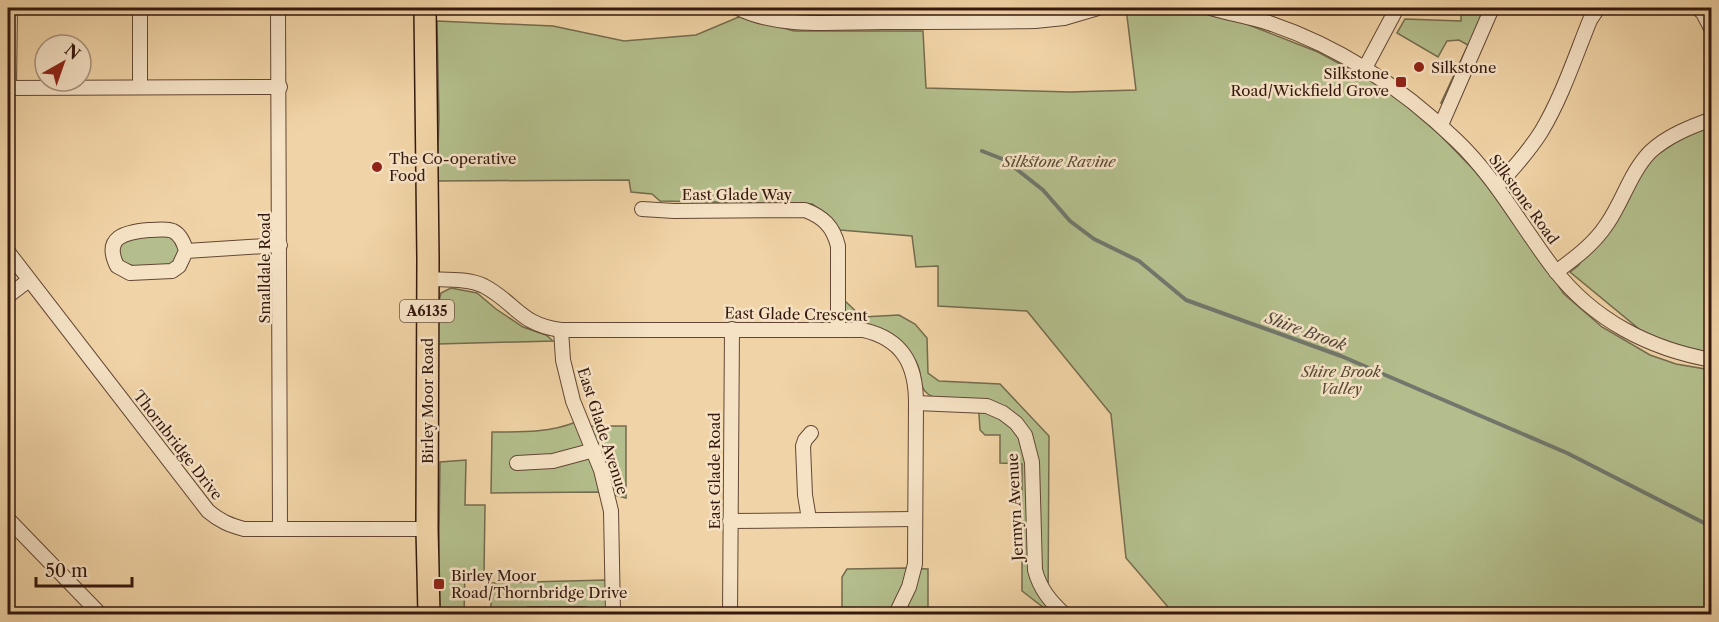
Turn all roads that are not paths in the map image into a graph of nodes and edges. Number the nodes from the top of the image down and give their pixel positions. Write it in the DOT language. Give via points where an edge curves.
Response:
graph roads {
  1 [pos="10,8"];
  2 [pos="140,8"];
  3 [pos="278,8"];
  4 [pos="425,8"];
  5 [pos="738,8"];
  6 [pos="905,8"];
  7 [pos="1098,8"];
  8 [pos="1212,8"];
  9 [pos="1397,8"];
  10 [pos="1492,8"];
  11 [pos="1598,8"];
  12 [pos="1704,9"];
  13 [pos="905,22"];
  14 [pos="1712,30"];
  15 [pos="1365,68"];
  16 [pos="140,86"];
  17 [pos="280,87"];
  18 [pos="8,88"];
  19 [pos="1712,119"];
  20 [pos="1441,125"];
  21 [pos="1497,186"];
  22 [pos="642,209"];
  23 [pos="280,245"];
  24 [pos="186,251"];
  25 [pos="8,252"];
  26 [pos="1556,272"];
  27 [pos="427,279"];
  28 [pos="28,280"];
  29 [pos="8,296"];
  30 [pos="732,328"];
  31 [pos="561,330"];
  32 [pos="838,330"];
  33 [pos="1712,360"];
  34 [pos="916,403"];
  35 [pos="811,433"];
  36 [pos="594,450"];
  37 [pos="517,463"];
  38 [pos="8,519"];
  39 [pos="809,519"];
  40 [pos="915,519"];
  41 [pos="730,521"];
  42 [pos="280,529"];
  43 [pos="427,529"];
  44 [pos="100,615"];
  45 [pos="429,615"];
  46 [pos="530,615"];
  47 [pos="583,615"];
  48 [pos="613,615"];
  49 [pos="730,615"];
  50 [pos="896,615"];
  51 [pos="1064,615"];
  1 -- 18 [label="street"];
  2 -- 16 [label="street"];
  3 -- 17 [label="street, Smalldale Road"];
  4 -- 27 [label="main road, Birley Moor Road / A6135"];
  5 -- 13 [label="street" via="763,17 796,21"];
  6 -- 13 [label="street"];
  7 -- 13 [label="street" via="1035,21"];
  8 -- 15 [label="street, Silkstone Road" via="1290,31"];
  9 -- 15 [label="street"];
  10 -- 20 [label="street"];
  11 -- 21 [label="street" via="1550,117"];
  12 -- 14 [label="street"];
  15 -- 20 [label="street, Silkstone Road"];
  16 -- 17 [label="street"];
  16 -- 18 [label="street"];
  17 -- 23 [label="street, Smalldale Road"];
  19 -- 26 [label="street" via="1681,131 1651,152 1606,225 1578,256"];
  20 -- 21 [label="street, Silkstone Road"];
  21 -- 26 [label="street, Silkstone Road"];
  22 -- 32 [label="street, East Glade Way" via="805,210 818,215 835,233 838,246"];
  23 -- 24 [label="street"];
  23 -- 42 [label="street, Smalldale Road"];
  24 -- 24 [label="street" via="179,236 166,230 130,231 121,235 112,251 117,266 130,273 172,271"];
  25 -- 28 [label="street, Thornbridge Drive"];
  26 -- 33 [label="street, Silkstone Road" via="1596,312 1632,334 1657,346"];
  27 -- 31 [label="street, East Glade Crescent" via="482,285 533,323"];
  27 -- 43 [label="main road, Birley Moor Road / A6135"];
  28 -- 29 [label="street"];
  28 -- 42 [label="street, Thornbridge Drive" via="208,511 229,525"];
  30 -- 31 [label="street, East Glade Crescent"];
  30 -- 32 [label="street, East Glade Crescent"];
  30 -- 41 [label="street, East Glade Road"];
  31 -- 36 [label="street, East Glade Avenue" via="563,360 573,401"];
  32 -- 34 [label="street, East Glade Crescent" via="880,333 894,343 912,369"];
  34 -- 40 [label="street, East Glade Crescent"];
  34 -- 51 [label="street, Jermyn Avenue" via="987,406 1016,423 1032,462 1035,570 1045,593"];
  35 -- 39 [label="street" via="803,446"];
  36 -- 37 [label="street" via="553,461"];
  36 -- 48 [label="street, East Glade Avenue" via="611,511"];
  38 -- 44 [label="street"];
  39 -- 40 [label="street"];
  39 -- 41 [label="street"];
  40 -- 50 [label="street, East Glade Crescent" via="915,564"];
  41 -- 49 [label="street, East Glade Road"];
  42 -- 43 [label="street, Thornbridge Drive"];
  43 -- 45 [label="main road, Birley Moor Road / A6135"];
  46 -- 47 [label="street"];
}
